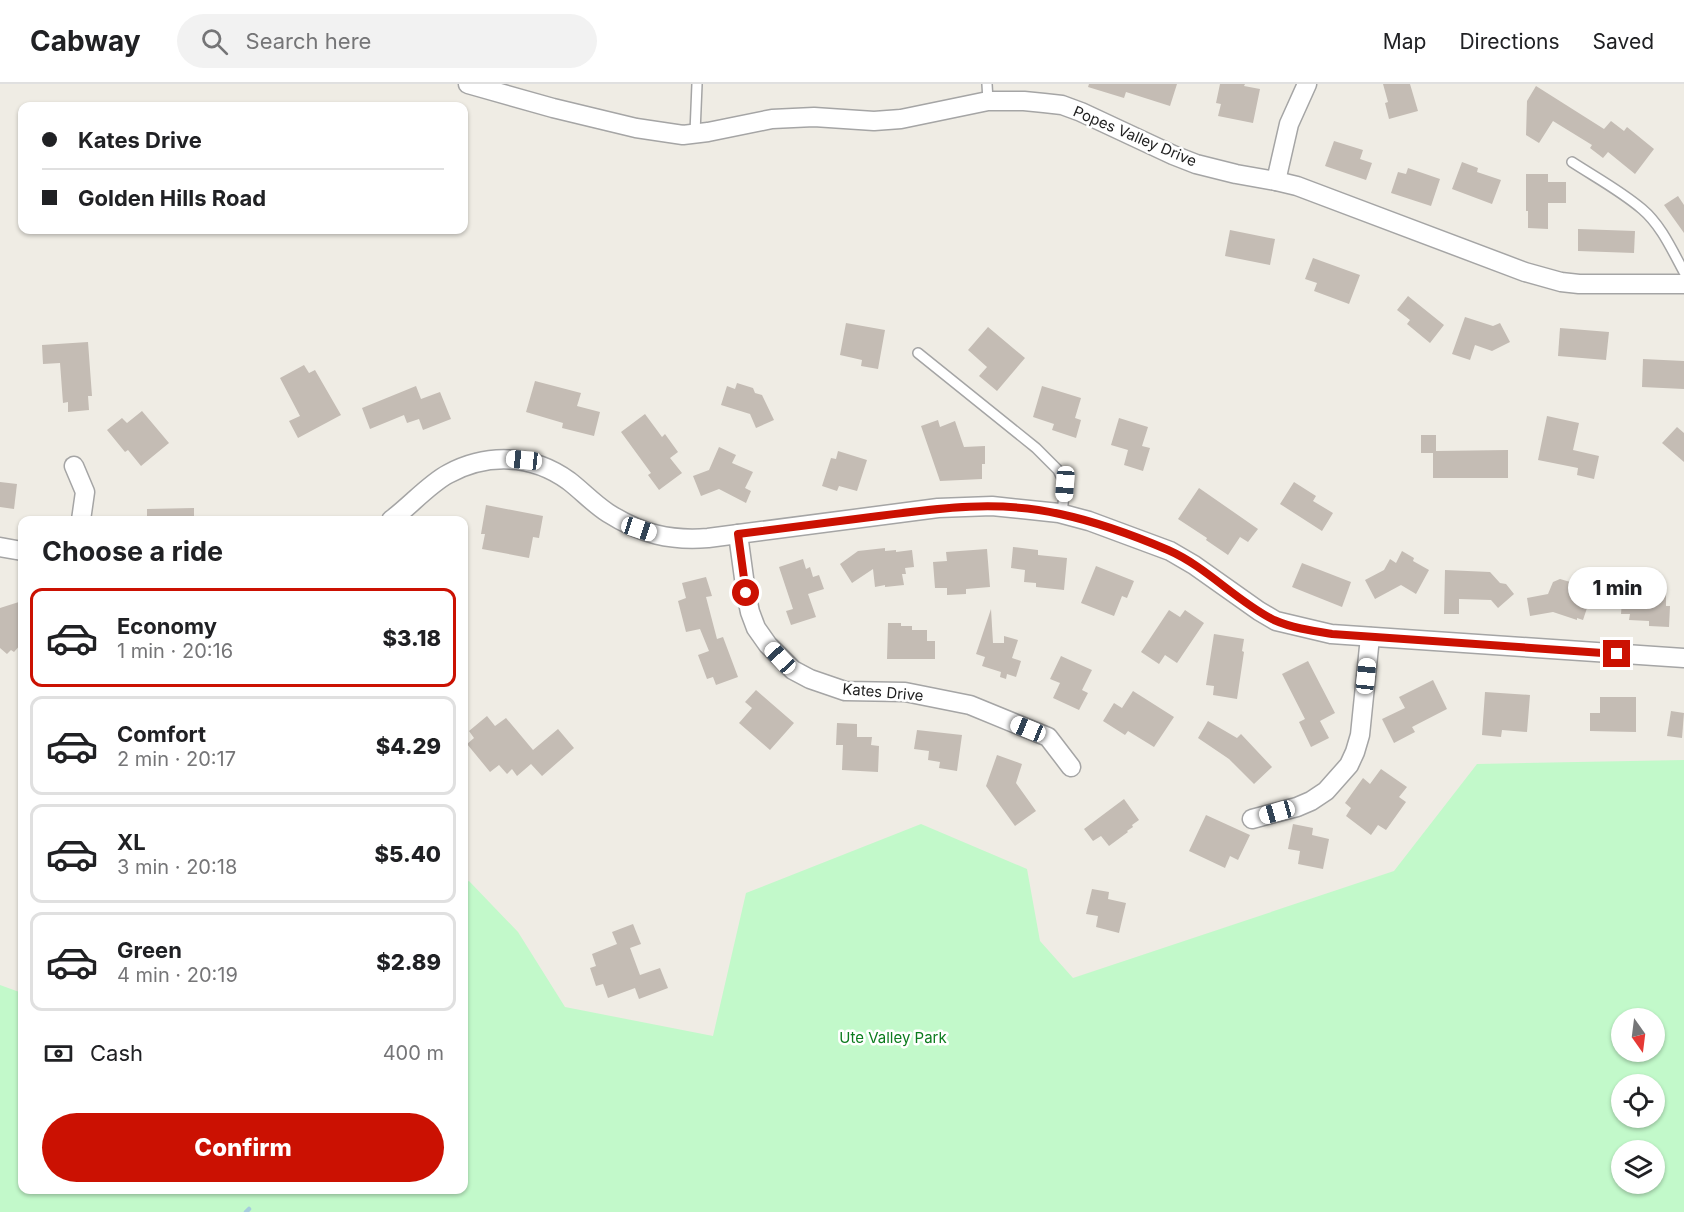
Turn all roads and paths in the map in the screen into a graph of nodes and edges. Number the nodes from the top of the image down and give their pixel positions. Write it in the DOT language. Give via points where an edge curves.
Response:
graph roads {
  1 [pos="468,84"];
  2 [pos="697,84"];
  3 [pos="1307,84"];
  4 [pos="987,92"];
  5 [pos="695,133"];
  6 [pos="1572,162"];
  7 [pos="1276,181"];
  8 [pos="1684,272"];
  9 [pos="1684,284"];
  10 [pos="918,353"];
  11 [pos="74,466"];
  12 [pos="1062,514"];
  13 [pos="82,516"];
  14 [pos="396,516"];
  15 [pos="738,534"];
  16 [pos="0,547"];
  17 [pos="18,550"];
  18 [pos="1370,637"];
  19 [pos="1684,658"];
  20 [pos="1071,766"];
  21 [pos="1252,819"];
  1 -- 5 [label="street, Popes Valley Drive" via="636,129"];
  2 -- 5 [label="lane"];
  3 -- 7 [label="street" via="1289,124"];
  4 -- 5 [label="street, Popes Valley Drive" via="901,119 772,119"];
  4 -- 7 [label="street, Popes Valley Drive" via="1062,105 1196,164"];
  6 -- 8 [label="lane" via="1644,210 1665,237"];
  7 -- 9 [label="street, Popes Valley Drive" via="1561,282"];
  10 -- 12 [label="lane" via="1058,470 1065,484"];
  11 -- 13 [label="street" via="85,492"];
  12 -- 15 [label="street" via="967,506"];
  12 -- 18 [label="street" via="1170,551 1276,621 1332,634"];
  14 -- 15 [label="street" via="445,476 475,463 508,459 524,460 553,471 607,512 639,529 672,538"];
  15 -- 20 [label="street, Kates Drive" via="746,593 756,628 793,670 845,691 905,692 970,705 1048,737"];
  16 -- 17 [label="street"];
  18 -- 19 [label="street"];
  18 -- 21 [label="street" via="1360,735 1349,765 1326,791 1311,801"];
}
